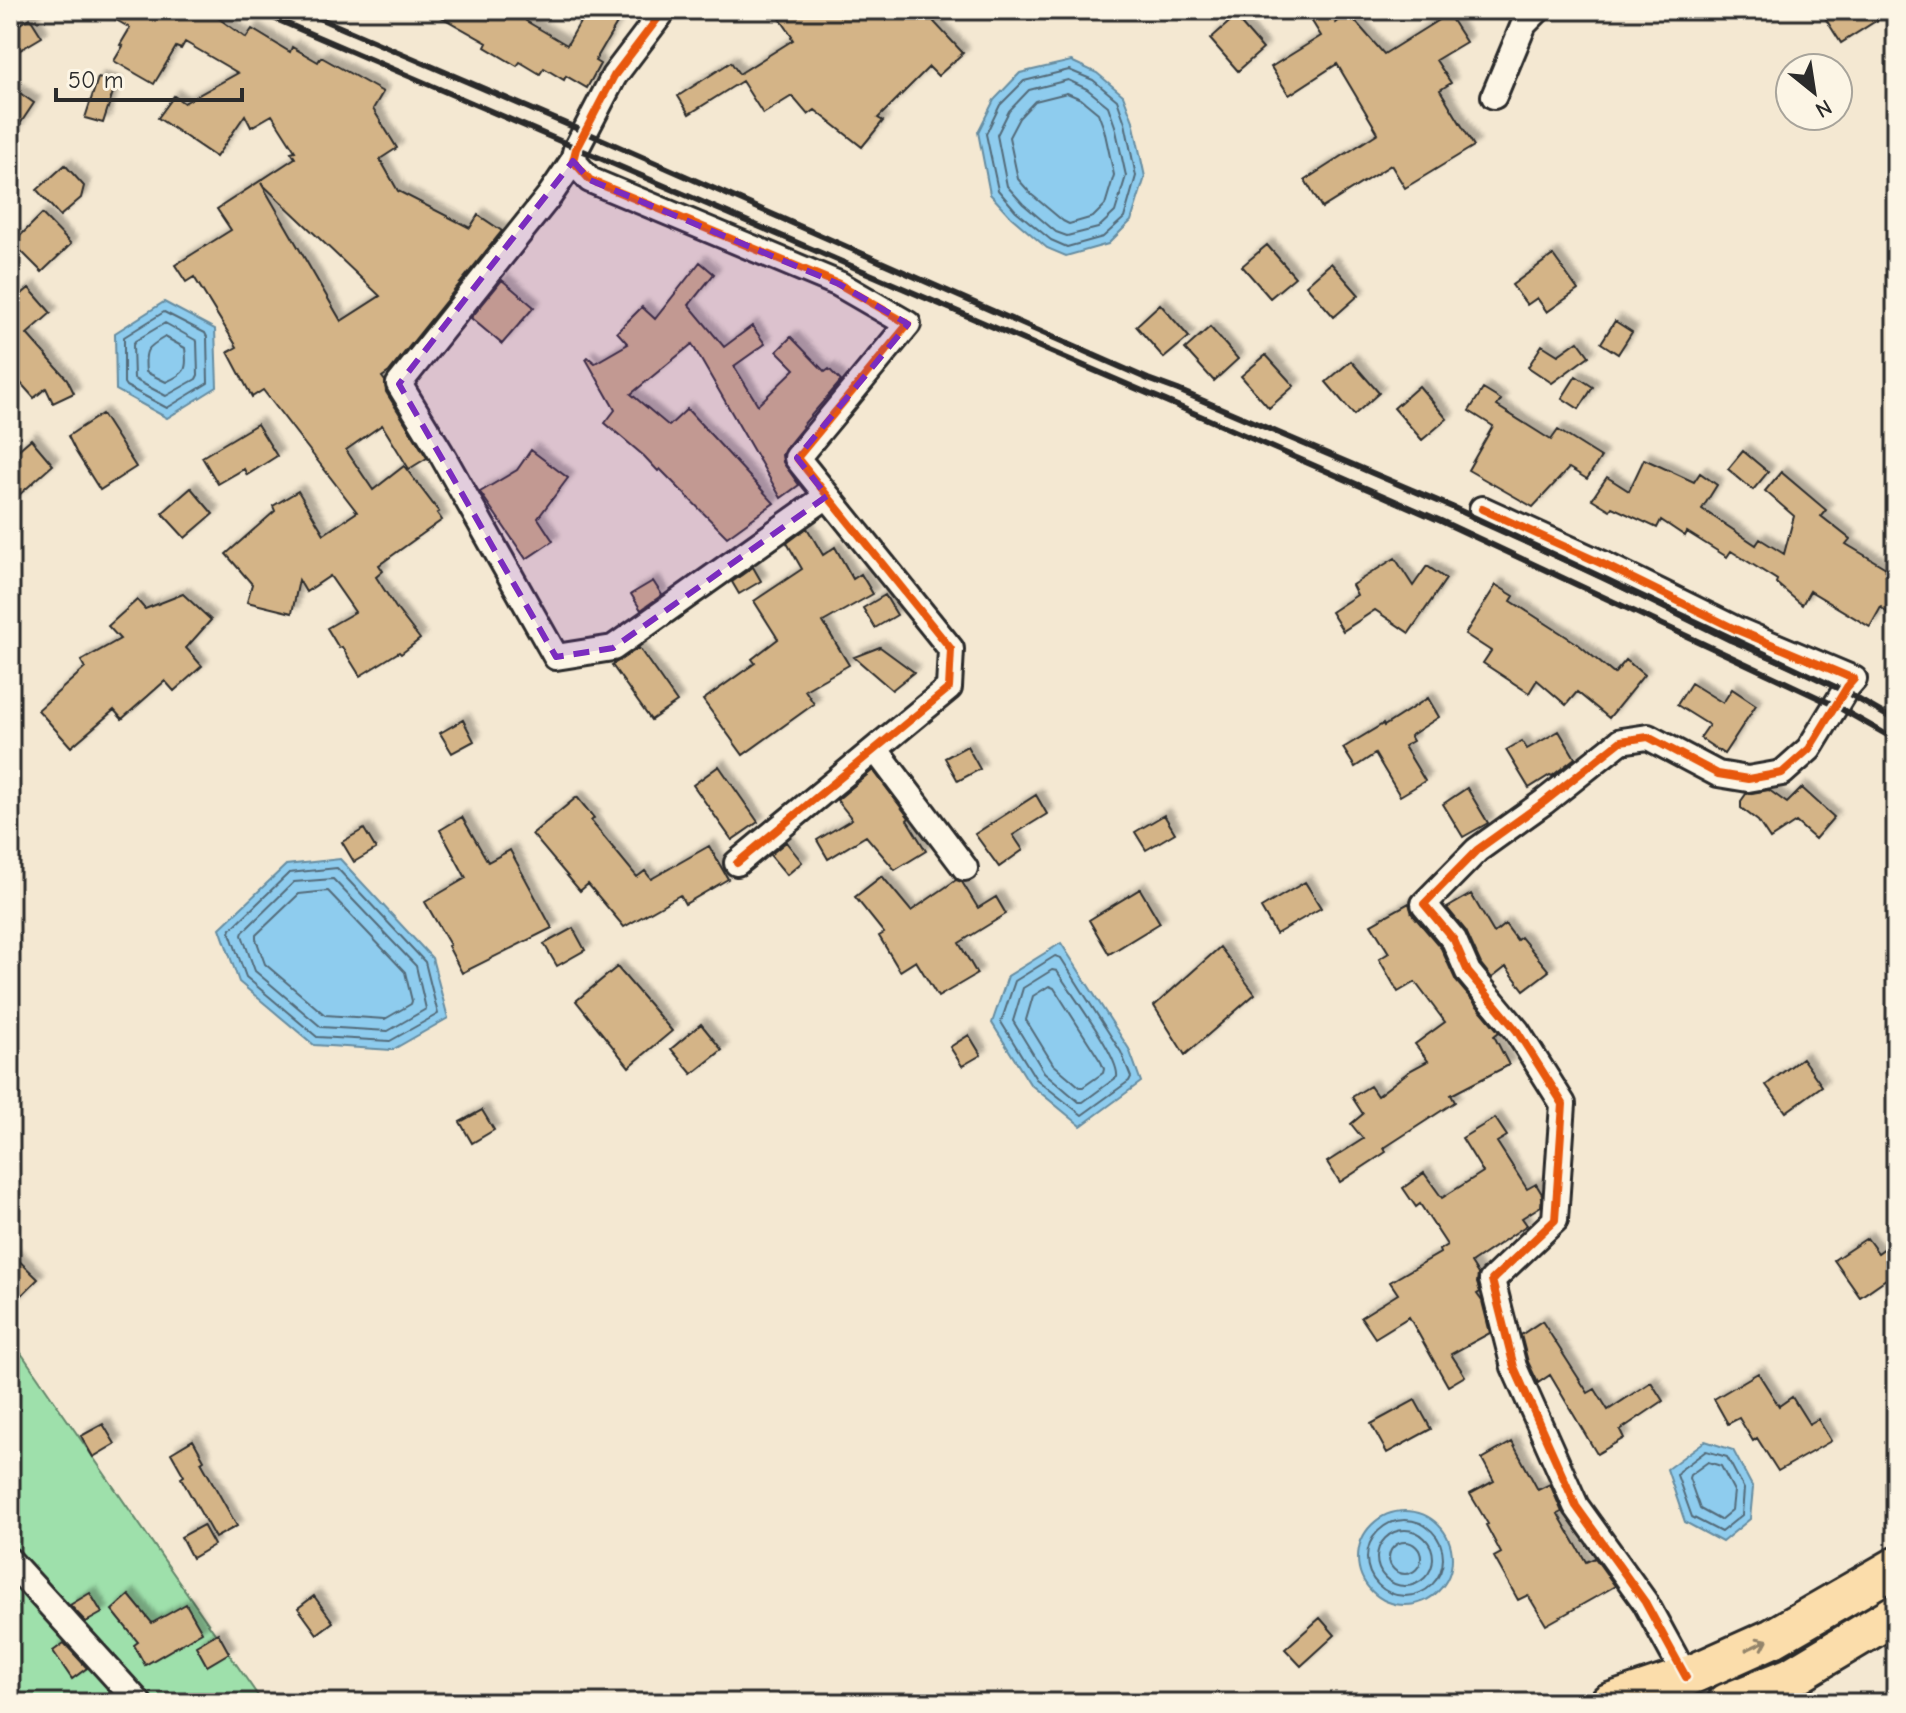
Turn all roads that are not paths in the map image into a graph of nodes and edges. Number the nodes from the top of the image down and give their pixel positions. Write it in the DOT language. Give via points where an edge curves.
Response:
graph roads {
  1 [pos="664,10"];
  2 [pos="1538,10"];
  3 [pos="1494,96"];
  4 [pos="573,161"];
  5 [pos="827,496"];
  6 [pos="1482,509"];
  7 [pos="876,750"];
  8 [pos="737,863"];
  9 [pos="965,868"];
  10 [pos="10,1561"];
  11 [pos="1896,1567"];
  12 [pos="1896,1614"];
  13 [pos="1686,1677"];
  14 [pos="139,1703"];
  15 [pos="1609,1703"];
  16 [pos="1727,1703"];
  1 -- 4 [label="street" via="614,76"];
  2 -- 3 [label="street" via="1524,24"];
  4 -- 5 [label="street" via="590,180 839,284 908,324 797,458"];
  4 -- 5 [label="street" via="399,384 556,657 613,648"];
  5 -- 7 [label="street" via="951,649 949,688"];
  6 -- 13 [label="street" via="1854,679 1809,749 1782,773 1748,779 1718,774 1648,737 1621,741 1477,850 1424,904 1454,940 1468,972 1517,1031 1563,1104 1555,1220 1492,1280 1514,1367 1576,1506 1645,1602"];
  7 -- 8 [label="street"];
  7 -- 9 [label="street"];
  10 -- 14 [label="street"];
  13 -- 11 [label="main road, one-way" via="1773,1638"];
  12 -- 16 [label="main road" via="1791,1677"];
  13 -- 15 [label="main road"];
}
